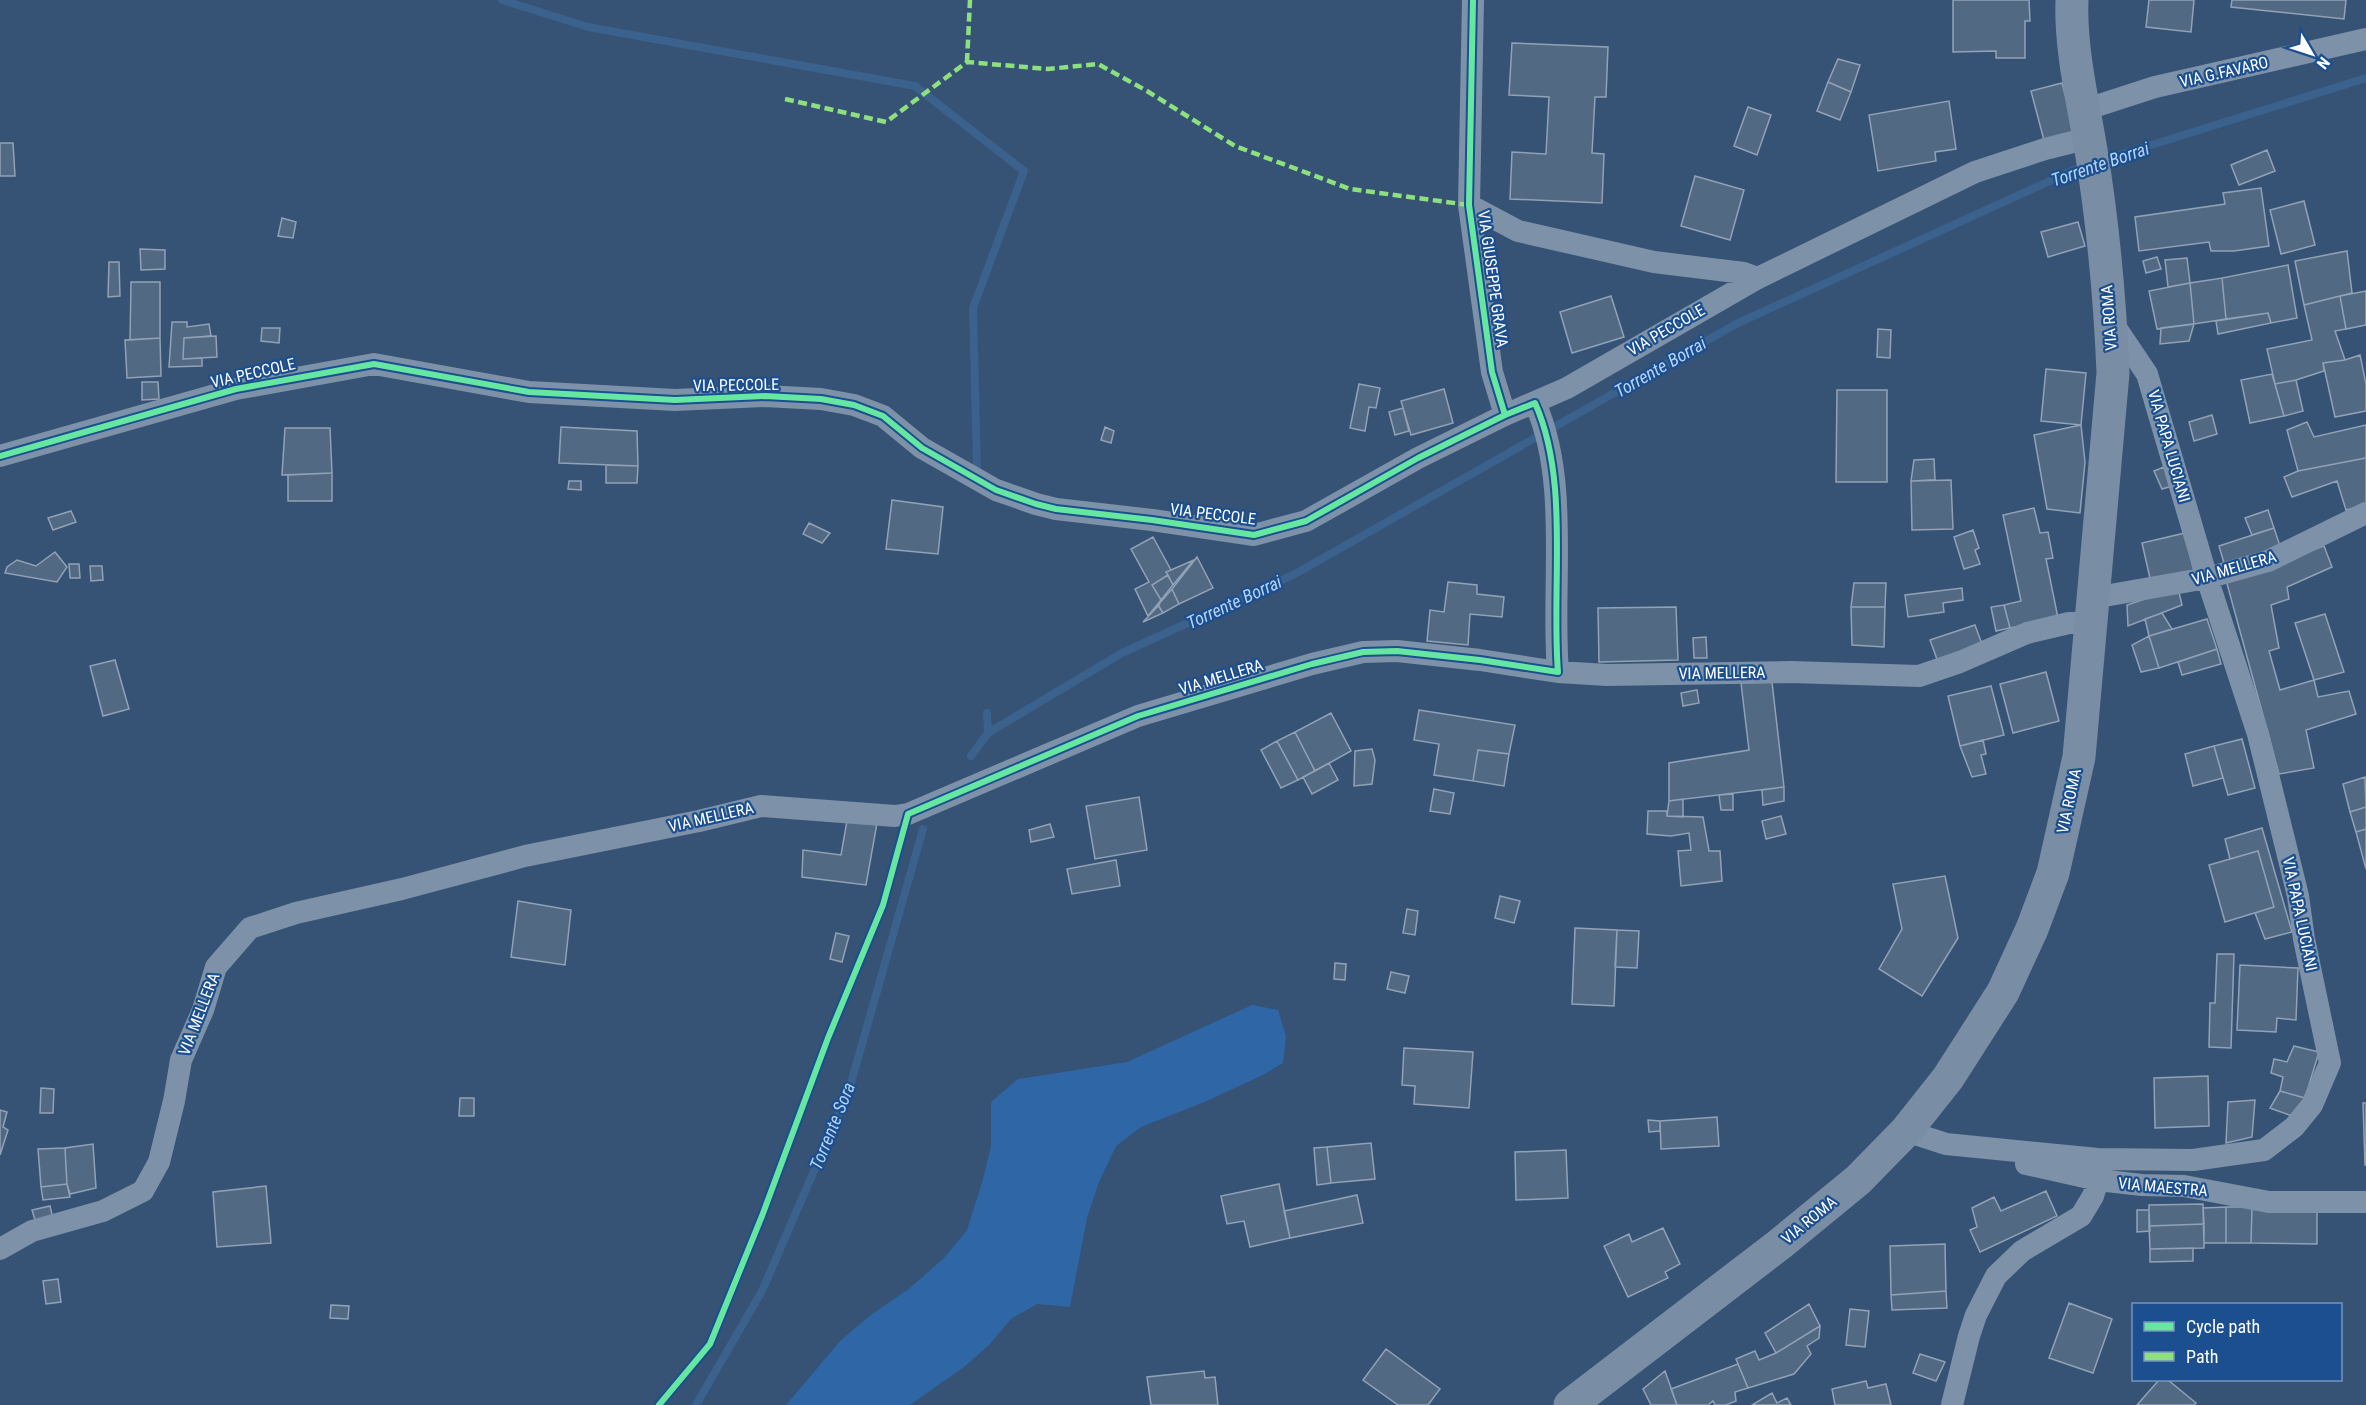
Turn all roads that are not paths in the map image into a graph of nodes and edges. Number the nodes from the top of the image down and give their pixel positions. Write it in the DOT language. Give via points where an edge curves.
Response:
graph roads {
  1 [pos="1473,0"];
  2 [pos="2072,0"];
  3 [pos="2366,39"];
  4 [pos="2088,132"];
  5 [pos="1469,205"];
  6 [pos="1758,278"];
  7 [pos="2111,321"];
  8 [pos="1539,412"];
  9 [pos="1505,415"];
  10 [pos="0,456"];
  11 [pos="2366,513"];
  12 [pos="2207,578"];
  13 [pos="2092,611"];
  14 [pos="1558,672"];
  15 [pos="1906,1131"];
  16 [pos="2002,1150"];
  17 [pos="2098,1180"];
  18 [pos="2366,1202"];
  19 [pos="0,1249"];
  20 [pos="1570,1405"];
  21 [pos="1952,1405"];
  1 -- 5 [label="street, VIA GIUSEPPE GRAVA"];
  2 -- 4 [label="main road, VIA ROMA" via="2076,59"];
  3 -- 4 [label="street, VIA G.FAVARO" via="2155,87"];
  4 -- 6 [label="street, VIA PECCOLE" via="1975,172"];
  4 -- 7 [label="main road, VIA ROMA"];
  5 -- 6 [label="street" via="1518,231 1654,262"];
  5 -- 9 [label="street, VIA GIUSEPPE GRAVA" via="1492,372"];
  6 -- 8 [label="street, VIA PECCOLE" via="1567,388"];
  7 -- 12 [label="street, VIA PAPA LUCIANI" via="2148,374"];
  7 -- 13 [label="main road, VIA ROMA" via="2112,394"];
  8 -- 9 [label="street, VIA PECCOLE"];
  8 -- 14 [label="street" via="1554,468"];
  9 -- 10 [label="street, VIA PECCOLE" via="1306,521 1254,536 1036,504 996,490 922,448 883,416 854,405 765,396 675,400 529,392 374,364 236,389"];
  11 -- 12 [label="street, VIA MELLERA" via="2268,561"];
  12 -- 13 [label="street, VIA MELLERA"];
  12 -- 16 [label="street, VIA PAPA LUCIANI" via="2260,746 2298,896 2330,1063 2312,1105 2294,1127 2264,1150 2193,1160 2098,1159"];
  13 -- 14 [label="street, VIA MELLERA" via="2069,623 2027,633 1918,676"];
  13 -- 15 [label="main road, VIA ROMA" via="2079,757 2053,873 2003,992 1947,1078"];
  14 -- 19 [label="street, VIA MELLERA" via="1407,652 1363,652 1138,716 908,814 761,806 525,856 250,928 216,968 181,1060 159,1161 143,1191 102,1211 32,1231"];
  15 -- 16 [label="street, VIA PAPA LUCIANI" via="1946,1144"];
  15 -- 20 [label="main road, VIA ROMA" via="1858,1180 1795,1232"];
  16 -- 17 [label="street, VIA MAESTRA" via="2016,1161"];
  17 -- 18 [label="street, VIA MAESTRA" via="2184,1186 2269,1202"];
  17 -- 21 [label="street" via="2093,1197 2080,1216 2022,1251 1996,1276 1976,1314"];
}
